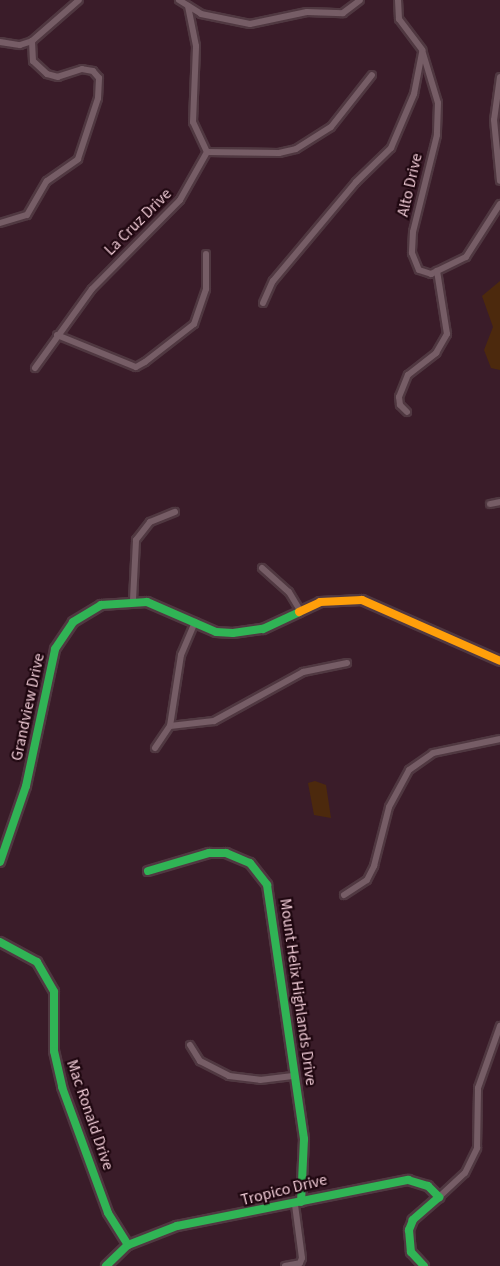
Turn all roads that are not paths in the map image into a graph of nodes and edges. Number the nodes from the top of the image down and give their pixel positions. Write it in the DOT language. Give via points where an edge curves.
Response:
graph roads {
  1 [pos="79,0"];
  2 [pos="179,0"];
  3 [pos="360,0"];
  4 [pos="398,0"];
  5 [pos="188,6"];
  6 [pos="32,41"];
  7 [pos="0,42"];
  8 [pos="422,50"];
  9 [pos="372,75"];
  10 [pos="500,77"];
  11 [pos="207,152"];
  12 [pos="500,181"];
  13 [pos="500,204"];
  14 [pos="0,224"];
  15 [pos="206,254"];
  16 [pos="437,271"];
  17 [pos="263,303"];
  18 [pos="57,335"];
  19 [pos="34,368"];
  20 [pos="407,412"];
  21 [pos="500,502"];
  22 [pos="490,504"];
  23 [pos="175,512"];
  24 [pos="262,568"];
  25 [pos="133,600"];
  26 [pos="300,610"];
  27 [pos="195,622"];
  28 [pos="500,661"];
  29 [pos="347,663"];
  30 [pos="170,726"];
  31 [pos="500,738"];
  32 [pos="155,748"];
  33 [pos="0,862"];
  34 [pos="148,870"];
  35 [pos="344,896"];
  36 [pos="0,942"];
  37 [pos="500,1026"];
  38 [pos="190,1045"];
  39 [pos="293,1076"];
  40 [pos="439,1197"];
  41 [pos="298,1204"];
  42 [pos="128,1245"];
  43 [pos="106,1266"];
  44 [pos="285,1266"];
  45 [pos="424,1266"];
  1 -- 6 [label="street"];
  2 -- 5 [label="street"];
  3 -- 5 [label="street" via="343,13 307,12 250,24 218,19"];
  4 -- 8 [label="street, Alto Drive" via="399,19"];
  5 -- 11 [label="street" via="196,46 193,122"];
  6 -- 7 [label="street" via="21,45"];
  6 -- 14 [label="street" via="33,60 48,74 58,77 82,69 93,71 99,78 98,98 78,159 47,181 27,215"];
  8 -- 16 [label="street, Alto Drive" via="436,92 438,116 412,253 419,270"];
  8 -- 17 [label="street" via="414,94 391,148 356,182 273,281"];
  9 -- 11 [label="street" via="331,127 296,149 279,153"];
  10 -- 12 [label="street" via="494,120"];
  11 -- 18 [label="street, La Cruz Drive" via="180,200 92,289"];
  13 -- 16 [label="street" via="474,249"];
  15 -- 18 [label="street" via="206,289 194,324 136,367"];
  16 -- 20 [label="street" via="447,334 436,353 408,375 399,397 399,405"];
  18 -- 19 [label="street, La Cruz Drive"];
  21 -- 22 [label="street"];
  23 -- 25 [label="street" via="150,522 136,540"];
  24 -- 26 [label="street" via="289,592"];
  25 -- 27 [label="street, Grandview Drive" via="163,607"];
  25 -- 33 [label="street, Grandview Drive" via="109,603 86,612 59,642 26,786"];
  26 -- 27 [label="street, Grandview Drive" via="269,626 241,633 216,632"];
  26 -- 28 [label="street, Grandview Drive" via="341,599 372,602 477,654"];
  27 -- 30 [label="street" via="181,655"];
  29 -- 30 [label="street" via="303,672 214,721"];
  30 -- 32 [label="street"];
  31 -- 35 [label="street" via="432,753 409,770 389,807 367,880"];
  34 -- 39 [label="street, Mount Helix Highlands Drive" via="220,852 244,859 260,873 269,891"];
  36 -- 42 [label="street, Mac Ronald Drive" via="36,962 54,992 54,1051 62,1087 108,1213"];
  37 -- 40 [label="street" via="478,1088 477,1148 465,1173"];
  38 -- 39 [label="street" via="200,1061 229,1076 260,1080"];
  39 -- 41 [label="street, Mount Helix Highlands Drive" via="304,1139"];
  40 -- 41 [label="street, Tropico Drive" via="428,1186 408,1180"];
  40 -- 45 [label="street" via="413,1220 409,1230 411,1252"];
  41 -- 42 [label="street, Tropico Drive" via="177,1226"];
  41 -- 44 [label="street" via="302,1258 300,1263"];
  42 -- 43 [label="street, Tropico Drive"];
}
